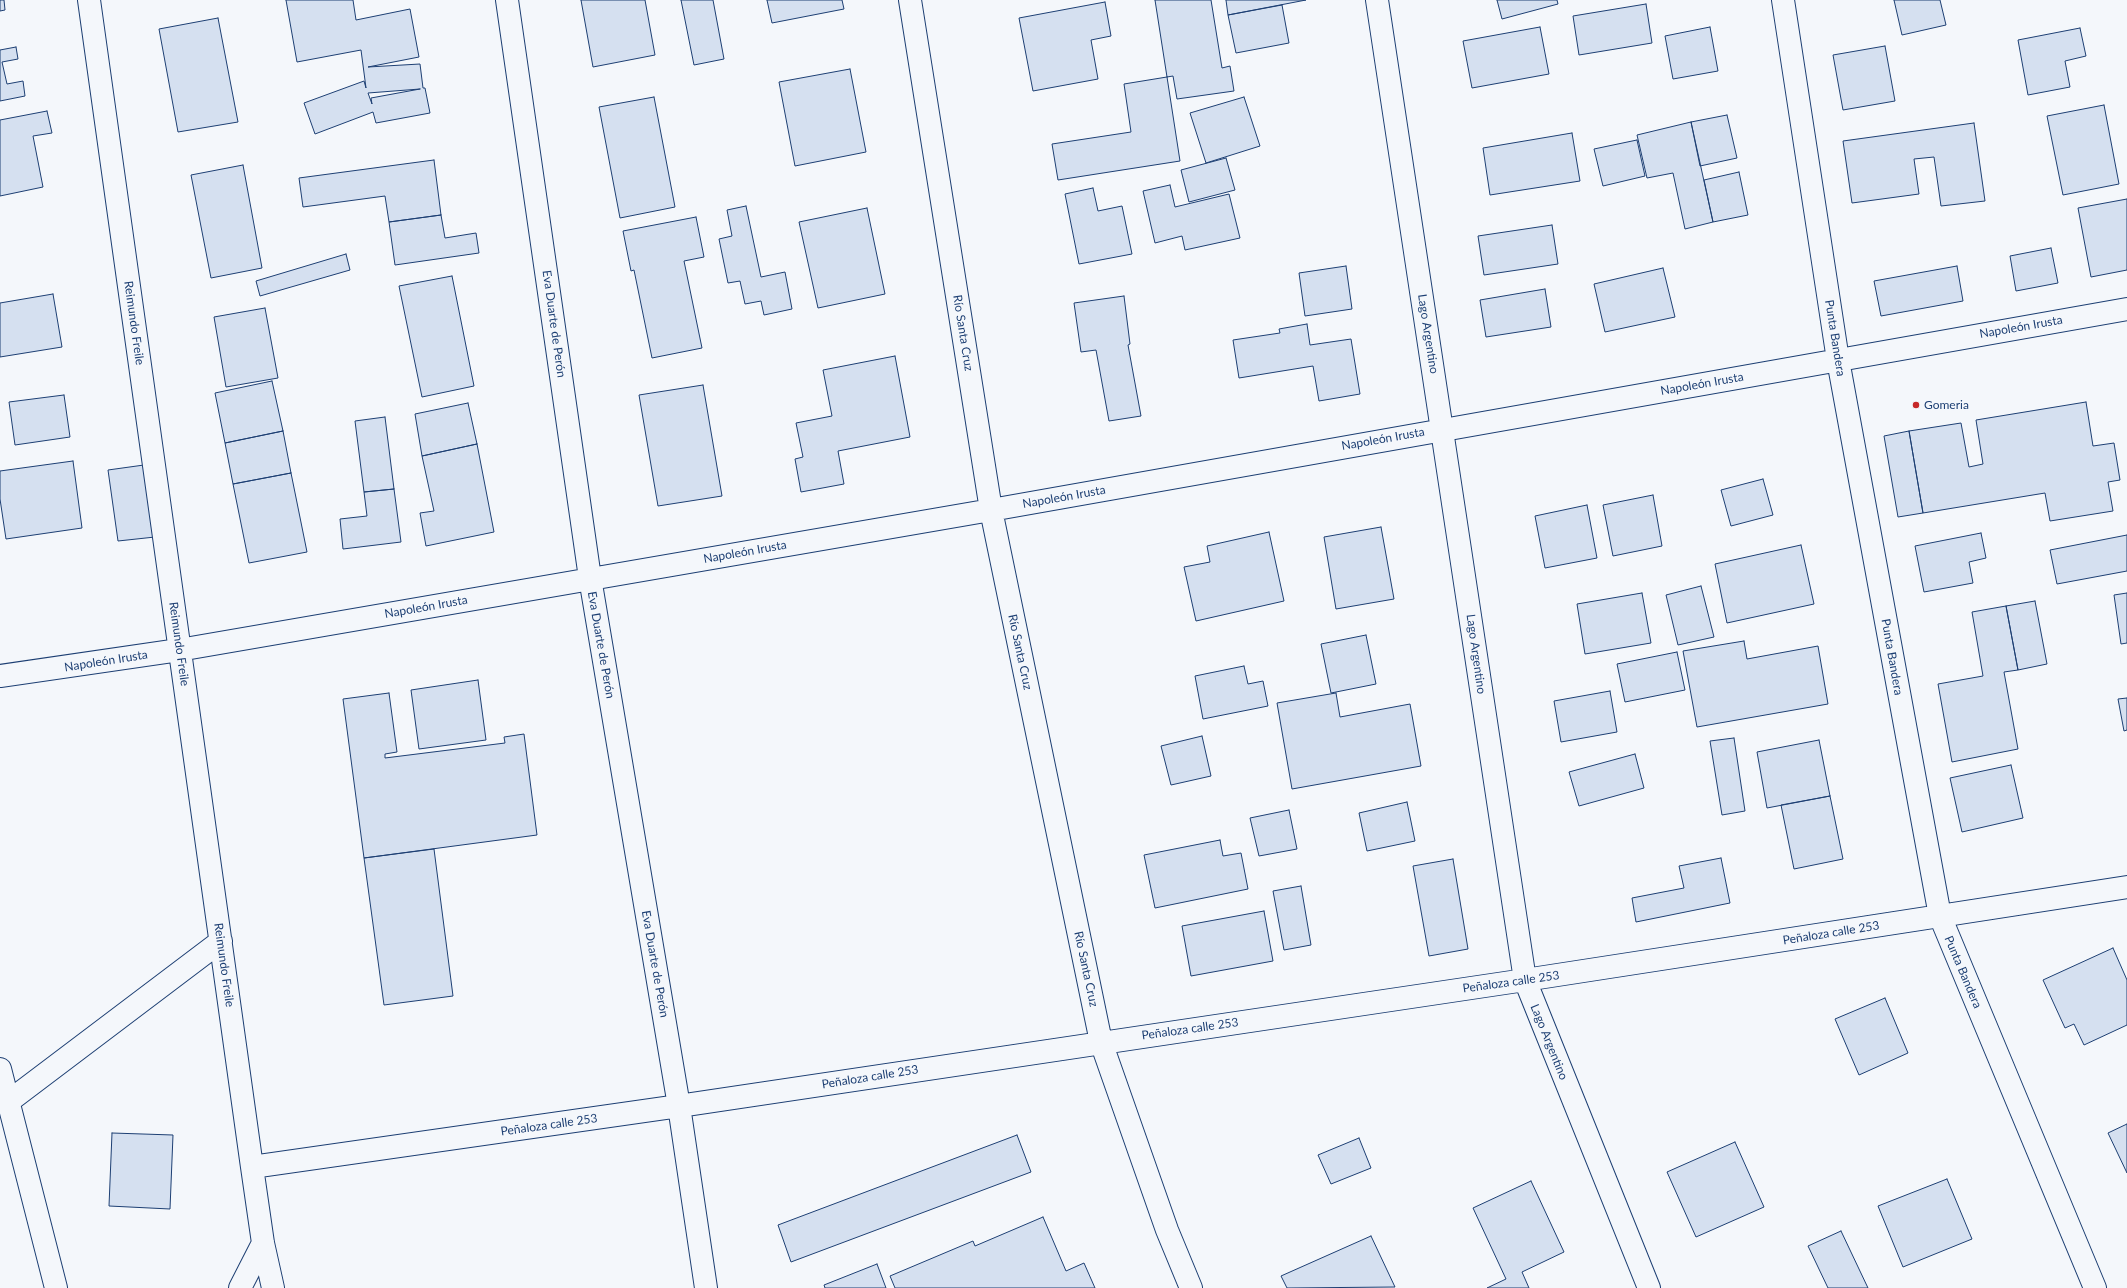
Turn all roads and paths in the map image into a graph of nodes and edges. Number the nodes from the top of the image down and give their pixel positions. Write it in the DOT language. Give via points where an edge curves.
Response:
graph roads {
  1 [pos="89,0"];
  2 [pos="507,0"];
  3 [pos="910,0"];
  4 [pos="1377,0"];
  5 [pos="1783,0"];
  6 [pos="2127,309"];
  7 [pos="1838,360"];
  8 [pos="1442,429"];
  9 [pos="991,510"];
  10 [pos="590,578"];
  11 [pos="179,650"];
  12 [pos="0,676"];
  13 [pos="2127,887"];
  14 [pos="1940,916"];
  15 [pos="221,941"];
  16 [pos="1524,980"];
  17 [pos="1101,1042"];
  18 [pos="0,1069"];
  19 [pos="8,1102"];
  20 [pos="679,1106"];
  21 [pos="252,1167"];
  22 [pos="263,1243"];
  23 [pos="56,1288"];
  24 [pos="240,1288"];
  25 [pos="273,1288"];
  26 [pos="706,1288"];
  27 [pos="1191,1288"];
  28 [pos="1648,1288"];
  29 [pos="2095,1288"];
  1 -- 11 [label="street, Reimundo Freile"];
  2 -- 10 [label="street, Eva Duarte de Perón"];
  3 -- 9 [label="street, Río Santa Cruz"];
  4 -- 8 [label="street, Lago Argentino"];
  5 -- 7 [label="street, Punta Bandera"];
  6 -- 7 [label="street, Napoleón Irusta"];
  7 -- 8 [label="street, Napoleón Irusta"];
  7 -- 14 [label="street, Punta Bandera"];
  8 -- 9 [label="street, Napoleón Irusta"];
  8 -- 16 [label="street, Lago Argentino"];
  9 -- 10 [label="street, Napoleón Irusta"];
  9 -- 17 [label="street, Río Santa Cruz"];
  10 -- 11 [label="street, Napoleón Irusta"];
  10 -- 20 [label="street, Eva Duarte de Perón"];
  11 -- 12 [label="street, Napoleón Irusta"];
  11 -- 15 [label="street, Reimundo Freile"];
  13 -- 14 [label="street, Peñaloza calle 253"];
  14 -- 16 [label="street, Peñaloza calle 253"];
  14 -- 29 [label="street, Punta Bandera"];
  15 -- 19 [label="street"];
  15 -- 21 [label="street, Reimundo Freile"];
  16 -- 17 [label="street, Peñaloza calle 253"];
  16 -- 28 [label="street, Lago Argentino"];
  17 -- 20 [label="street, Peñaloza calle 253"];
  17 -- 27 [label="street, Río Santa Cruz" via="1167,1230"];
  18 -- 19 [label="street"];
  19 -- 23 [label="street"];
  20 -- 21 [label="street, Peñaloza calle 253"];
  20 -- 26 [label="street, Eva Duarte de Perón"];
  21 -- 22 [label="street, Reimundo Freile"];
  22 -- 24 [label="street"];
  22 -- 25 [label="street, Reimundo Freile"];
}
